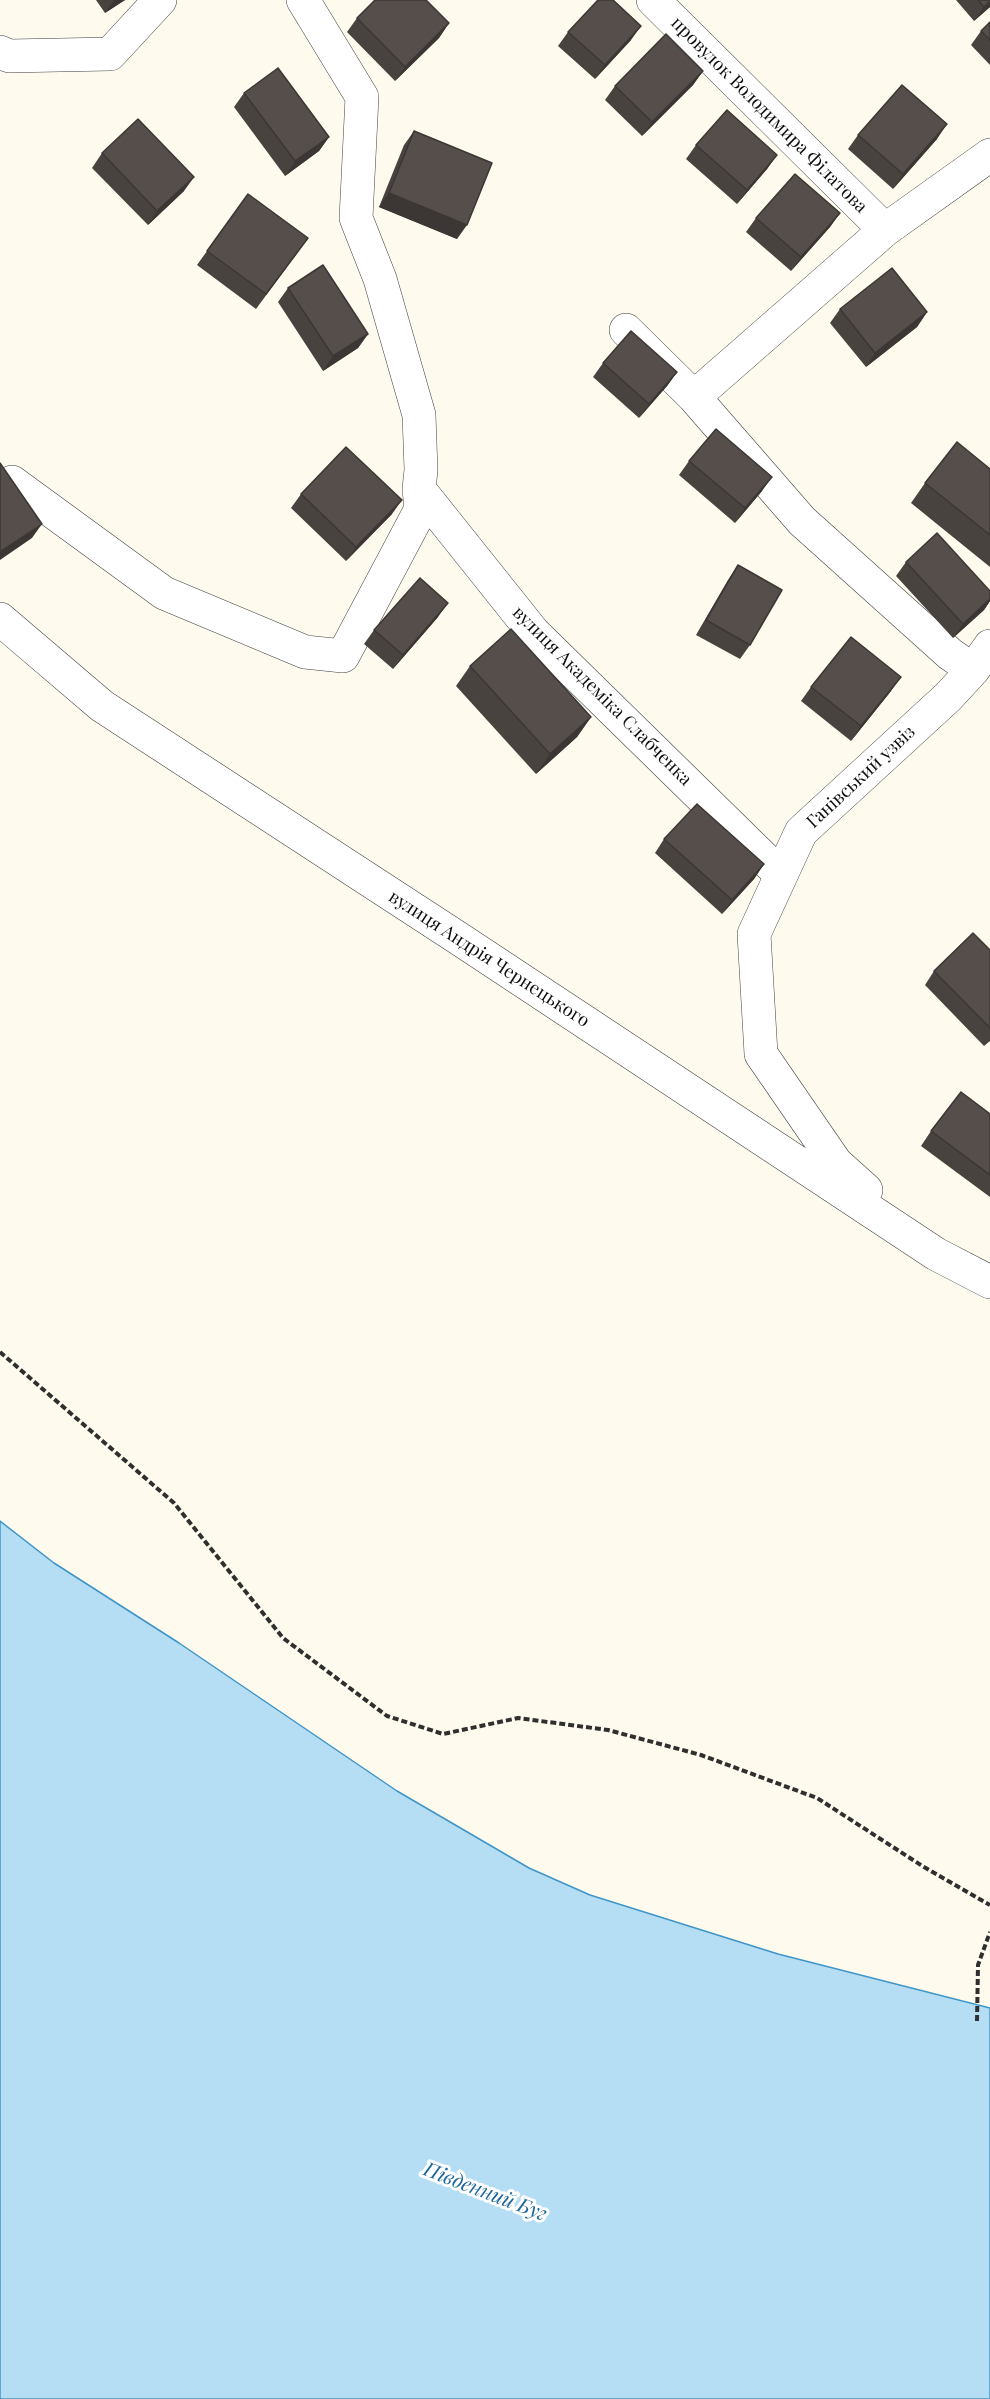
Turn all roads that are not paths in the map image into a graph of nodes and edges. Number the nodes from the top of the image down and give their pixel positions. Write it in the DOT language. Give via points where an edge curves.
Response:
graph roads {
  1 [pos="160,0"];
  2 [pos="303,0"];
  3 [pos="653,0"];
  4 [pos="3,52"];
  5 [pos="990,155"];
  6 [pos="885,230"];
  7 [pos="626,330"];
  8 [pos="694,397"];
  9 [pos="12,482"];
  10 [pos="419,489"];
  11 [pos="0,619"];
  12 [pos="982,658"];
  13 [pos="781,875"];
  14 [pos="936,1254"];
  15 [pos="990,1282"];
  1 -- 4 [label="street" via="110,54"];
  2 -- 10 [label="street" via="362,97 356,218 380,279 419,415"];
  3 -- 6 [label="street, провулок Володимира Філатова"];
  5 -- 6 [label="street"];
  6 -- 8 [label="street"];
  7 -- 8 [label="street"];
  8 -- 12 [label="street" via="802,521 950,654"];
  9 -- 10 [label="street" via="164,593 305,652 343,656 421,509"];
  10 -- 13 [label="street, вулиця Академіка Слабченка" via="534,633"];
  11 -- 14 [label="street, вулиця Андрія Чернецького" via="102,706"];
  12 -- 13 [label="street, Ганівський узвіз" via="948,697 801,832"];
  13 -- 14 [label="street, Ганівський узвіз" via="754,934 761,1054 836,1163"];
  14 -- 15 [label="street, вулиця Андрія Чернецького"];
}
